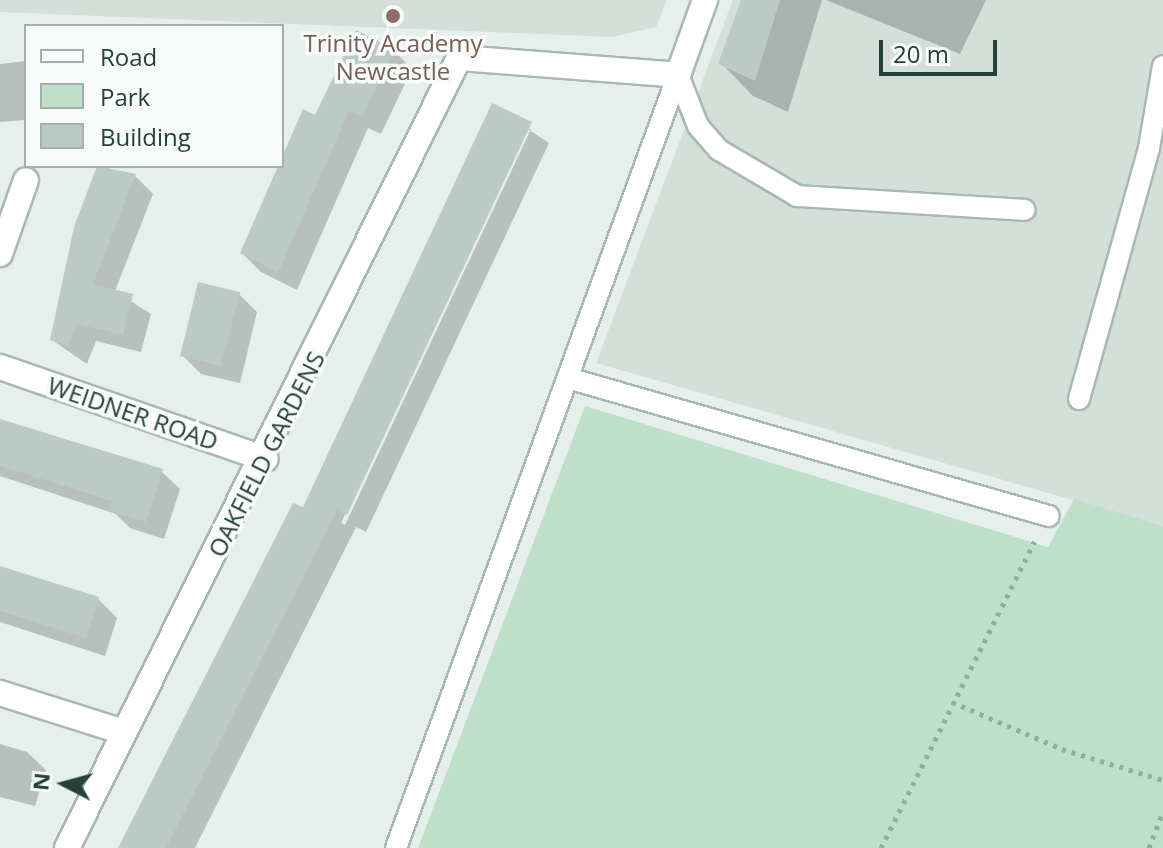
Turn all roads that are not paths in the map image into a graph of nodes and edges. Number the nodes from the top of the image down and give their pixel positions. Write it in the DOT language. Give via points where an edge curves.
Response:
graph roads {
  1 [pos="705,0"];
  2 [pos="1163,66"];
  3 [pos="678,75"];
  4 [pos="26,180"];
  5 [pos="1025,210"];
  6 [pos="0,254"];
  7 [pos="0,367"];
  8 [pos="571,379"];
  9 [pos="1079,399"];
  10 [pos="266,459"];
  11 [pos="1049,516"];
  12 [pos="0,693"];
  13 [pos="124,732"];
  14 [pos="67,848"];
  15 [pos="396,848"];
  1 -- 3 [label="street"];
  2 -- 9 [label="lane" via="1149,148"];
  3 -- 5 [label="lane" via="698,126 719,150 797,196"];
  3 -- 8 [label="lane"];
  3 -- 10 [label="street, OAKFIELD GARDENS" via="459,58"];
  4 -- 6 [label="street"];
  7 -- 10 [label="street, WEIDNER ROAD"];
  8 -- 11 [label="lane"];
  8 -- 15 [label="lane"];
  10 -- 13 [label="street, OAKFIELD GARDENS"];
  12 -- 13 [label="street"];
  13 -- 14 [label="street, OAKFIELD GARDENS"];
}
